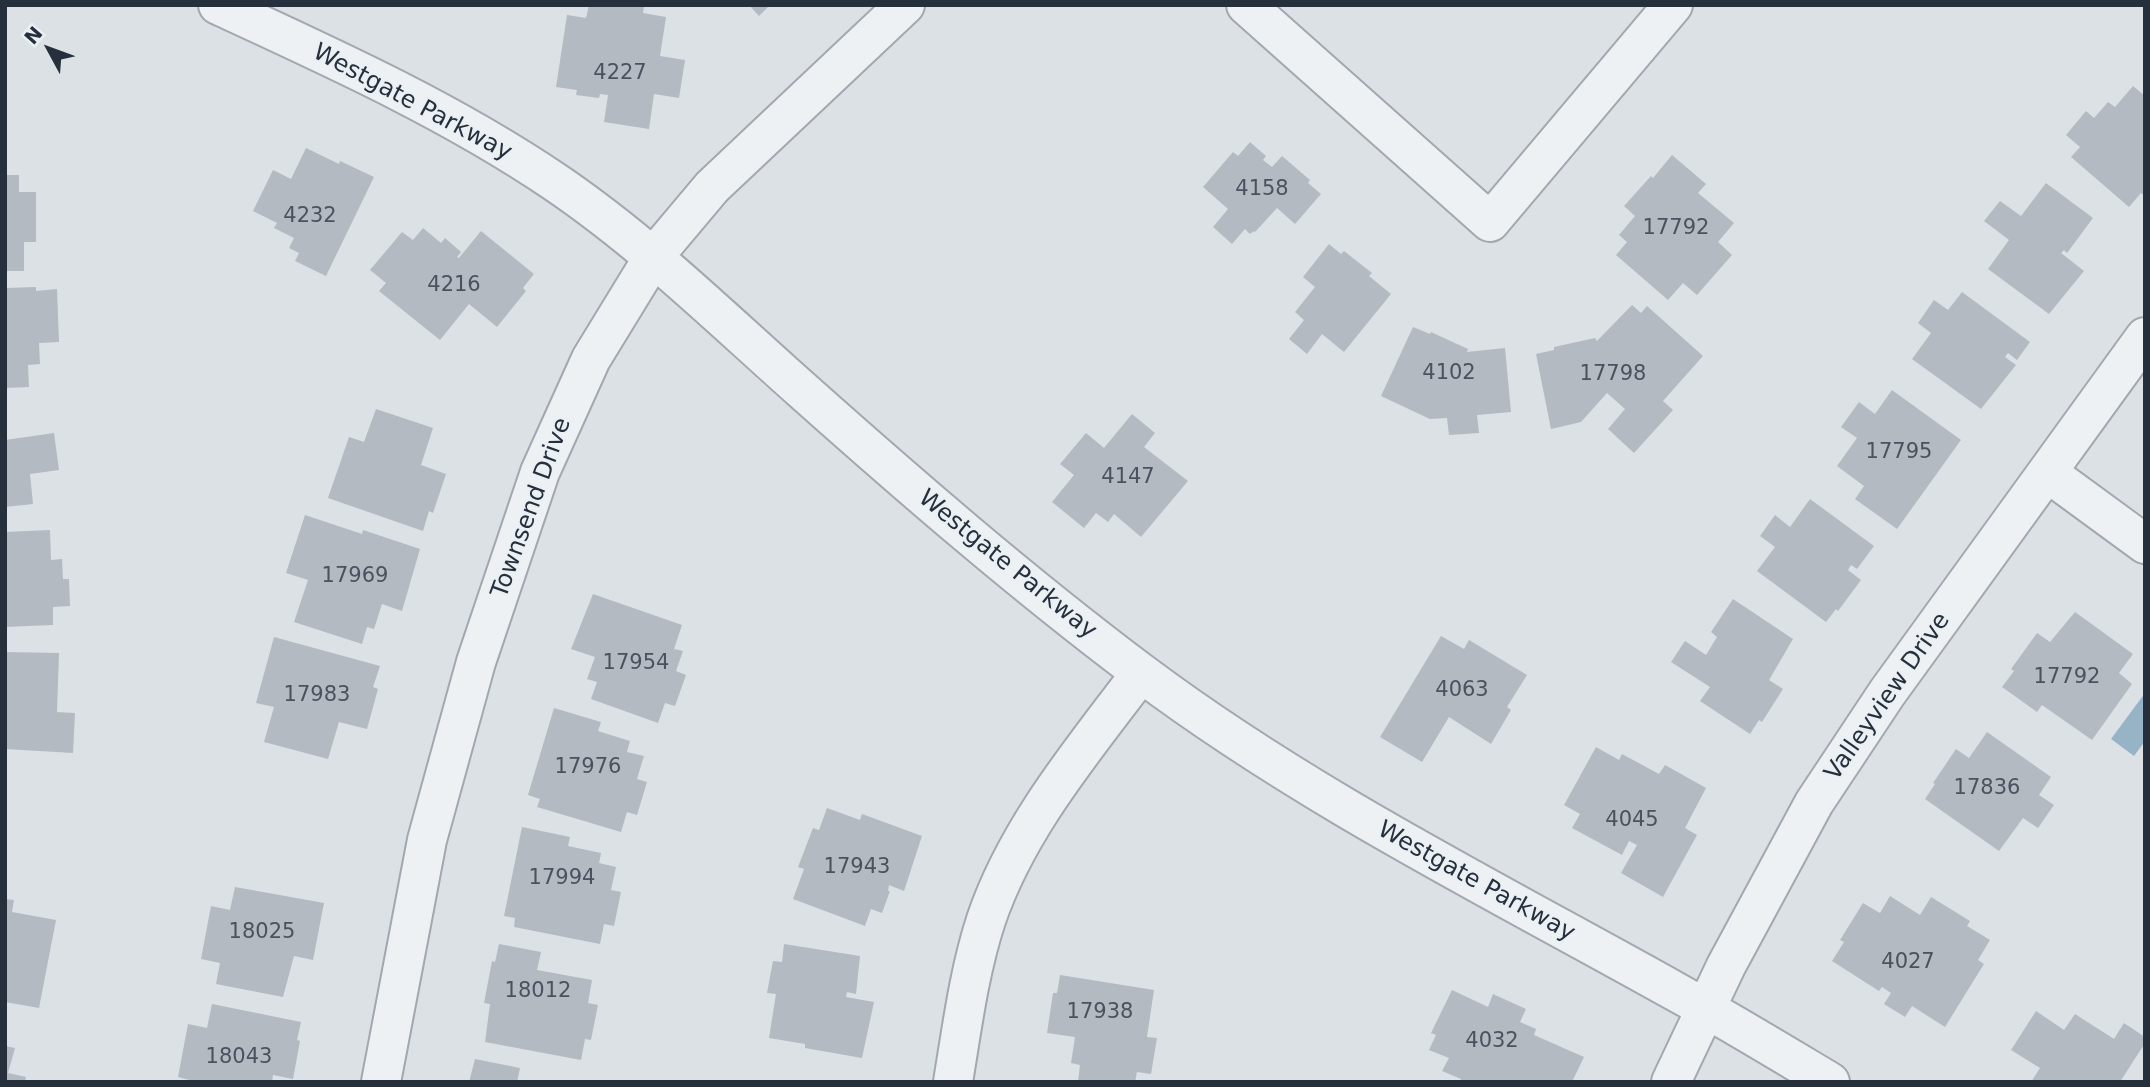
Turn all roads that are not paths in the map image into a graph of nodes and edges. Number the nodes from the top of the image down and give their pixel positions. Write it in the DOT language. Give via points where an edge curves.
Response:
graph roads {
  1 [pos="218,5"];
  2 [pos="905,5"];
  3 [pos="1246,5"];
  4 [pos="1672,5"];
  5 [pos="654,256"];
  6 [pos="2145,337"];
  7 [pos="2048,473"];
  8 [pos="2145,544"];
  9 [pos="1141,673"];
  10 [pos="1706,1009"];
  11 [pos="380,1082"];
  12 [pos="953,1082"];
  13 [pos="1671,1082"];
  14 [pos="1830,1082"];
  1 -- 5 [label="street, Westgate Parkway" via="457,121 556,183"];
  2 -- 5 [label="street, Townsend Drive" via="712,187"];
  3 -- 4 [label="street" via="1490,222"];
  5 -- 9 [label="street, Westgate Parkway" via="966,534"];
  5 -- 11 [label="street, Townsend Drive" via="591,359 540,472 476,662 427,840"];
  6 -- 7 [label="street, Valleyview Drive"];
  7 -- 8 [label="street"];
  7 -- 10 [label="street, Valleyview Drive" via="1887,694 1814,803"];
  9 -- 10 [label="street, Westgate Parkway" via="1388,834"];
  9 -- 12 [label="street" via="1054,790 999,889 967,992"];
  10 -- 13 [label="street, Valleyview Drive"];
  10 -- 14 [label="street, Westgate Parkway"];
}
